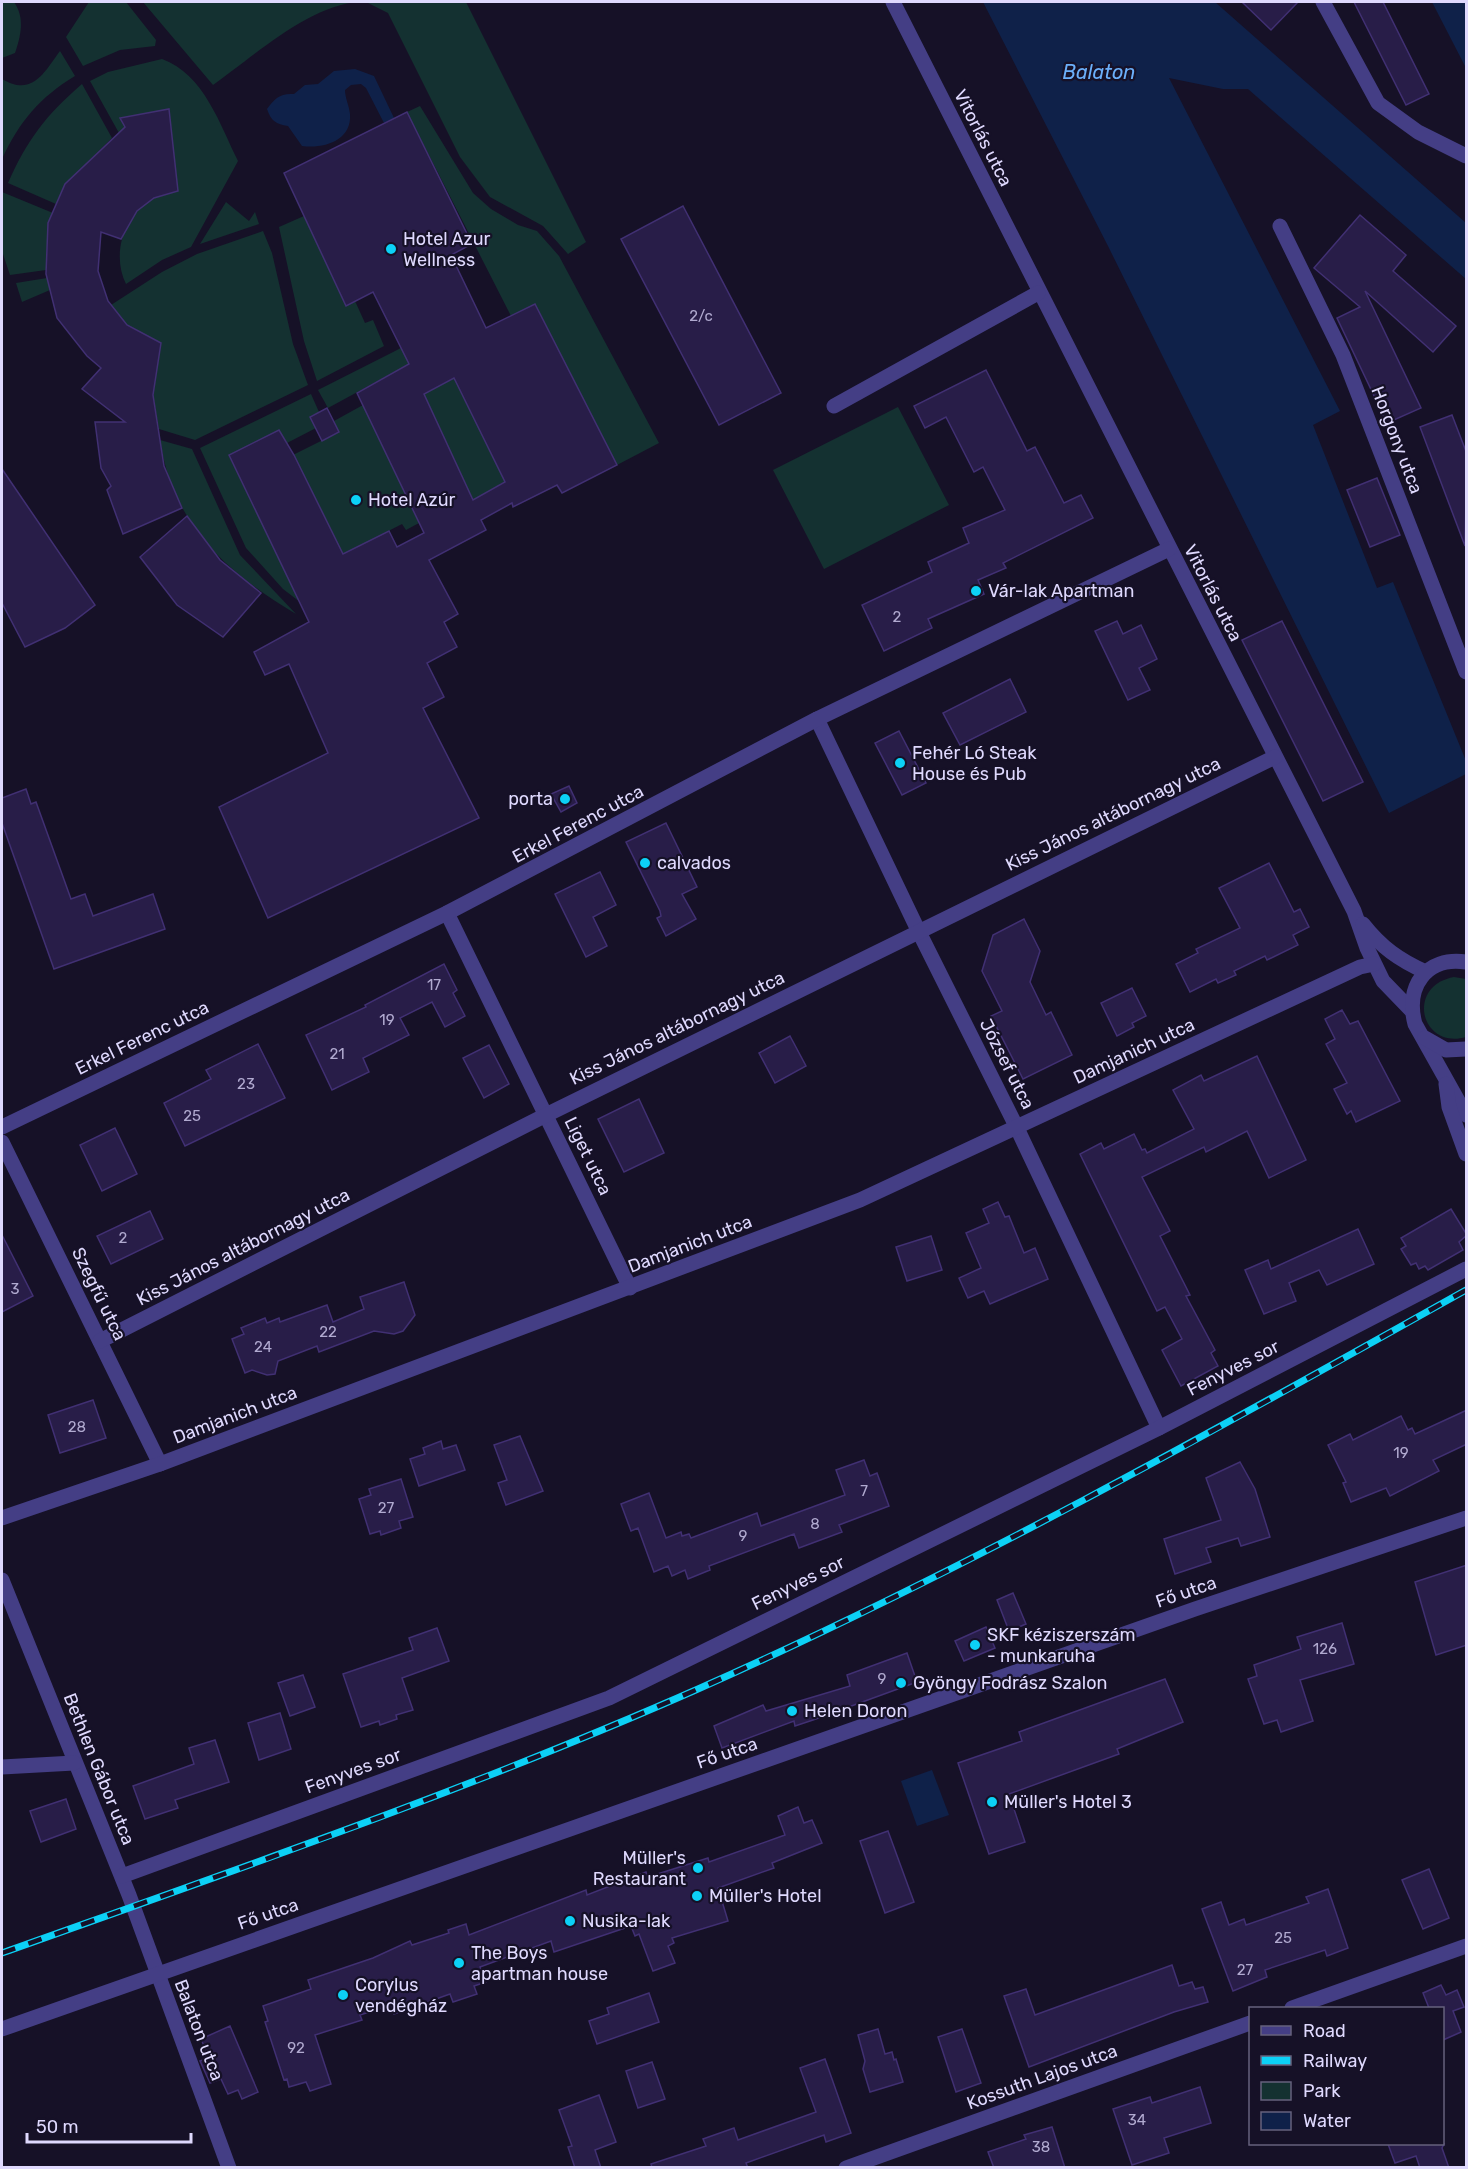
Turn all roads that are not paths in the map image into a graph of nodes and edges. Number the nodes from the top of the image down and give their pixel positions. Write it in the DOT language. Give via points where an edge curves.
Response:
graph roads {
  1 [pos="892,2"];
  2 [pos="1323,2"];
  3 [pos="1467,156"];
  4 [pos="1280,226"];
  5 [pos="1038,293"];
  6 [pos="834,406"];
  7 [pos="1168,549"];
  8 [pos="1467,672"];
  9 [pos="817,719"];
  10 [pos="1275,757"];
  11 [pos="1354,912"];
  12 [pos="447,913"];
  13 [pos="918,930"];
  14 [pos="1466,961"];
  15 [pos="1374,964"];
  16 [pos="1426,972"];
  17 [pos="1411,1010"];
  18 [pos="1423,1036"];
  19 [pos="1467,1049"];
  20 [pos="1446,1075"];
  21 [pos="546,1114"];
  22 [pos="1467,1115"];
  23 [pos="2,1127"];
  24 [pos="1017,1128"];
  25 [pos="2,1142"];
  26 [pos="1467,1154"];
  27 [pos="1467,1269"];
  28 [pos="630,1288"];
  29 [pos="100,1341"];
  30 [pos="1159,1428"];
  31 [pos="160,1464"];
  32 [pos="2,1518"];
  33 [pos="1467,1518"];
  34 [pos="2,1580"];
  35 [pos="74,1763"];
  36 [pos="2,1767"];
  37 [pos="122,1876"];
  38 [pos="1467,1946"];
  39 [pos="157,1974"];
  40 [pos="1295,2007"];
  41 [pos="1249,2024"];
  42 [pos="2,2029"];
  43 [pos="230,2168"];
  44 [pos="846,2168"];
  1 -- 5 [label="street, Vitorlás utca"];
  2 -- 3 [label="street" via="1378,103 1418,132"];
  4 -- 8 [label="street, Horgony utca" via="1343,355"];
  5 -- 6 [label="street"];
  5 -- 7 [label="street, Vitorlás utca"];
  7 -- 9 [label="street, Erkel Ferenc utca"];
  7 -- 10 [label="street, Vitorlás utca"];
  9 -- 12 [label="street, Erkel Ferenc utca"];
  9 -- 13 [label="street, József utca"];
  10 -- 11 [label="street, Vitorlás utca"];
  10 -- 13 [label="street, Kiss János altábornagy utca"];
  11 -- 15 [label="street, Vitorlás utca"];
  11 -- 16 [label="street, Vitorlás utca" via="1378,943 1401,961"];
  12 -- 21 [label="street, Liget utca"];
  12 -- 23 [label="street, Erkel Ferenc utca"];
  13 -- 21 [label="street, Kiss János altábornagy utca"];
  13 -- 24 [label="street, József utca"];
  14 -- 16 [label="street" via="1438,964"];
  15 -- 17 [label="street, Vitorlás utca" via="1383,981"];
  15 -- 24 [label="street, Damjanich utca" via="1360,967"];
  16 -- 17 [label="street" via="1415,990"];
  17 -- 18 [label="street, Vitorlás utca"];
  18 -- 19 [label="street" via="1446,1050"];
  18 -- 20 [label="street, Vitorlás utca"];
  20 -- 22 [label="street, Vitorlás utca"];
  20 -- 26 [label="street" via="1449,1107"];
  21 -- 28 [label="street, Liget utca"];
  21 -- 29 [label="street, Kiss János altábornagy utca"];
  24 -- 28 [label="street, Damjanich utca" via="860,1200"];
  24 -- 30 [label="street, József utca"];
  25 -- 29 [label="street, Szegfű utca"];
  27 -- 30 [label="street, Fenyves sor"];
  28 -- 31 [label="street, Damjanich utca"];
  29 -- 31 [label="street, Szegfű utca"];
  30 -- 37 [label="street, Fenyves sor" via="609,1698"];
  31 -- 32 [label="street, Damjanich utca"];
  33 -- 39 [label="street, Fő utca" via="1183,1613"];
  34 -- 35 [label="street, Bethlen Gábor utca"];
  35 -- 36 [label="street"];
  35 -- 37 [label="street, Bethlen Gábor utca"];
  37 -- 39 [label="street, Bethlen Gábor utca"];
  38 -- 40 [label="street"];
  39 -- 42 [label="street, Fő utca"];
  39 -- 43 [label="street, Balaton utca"];
  41 -- 44 [label="street, Kossuth Lajos utca"];
}
